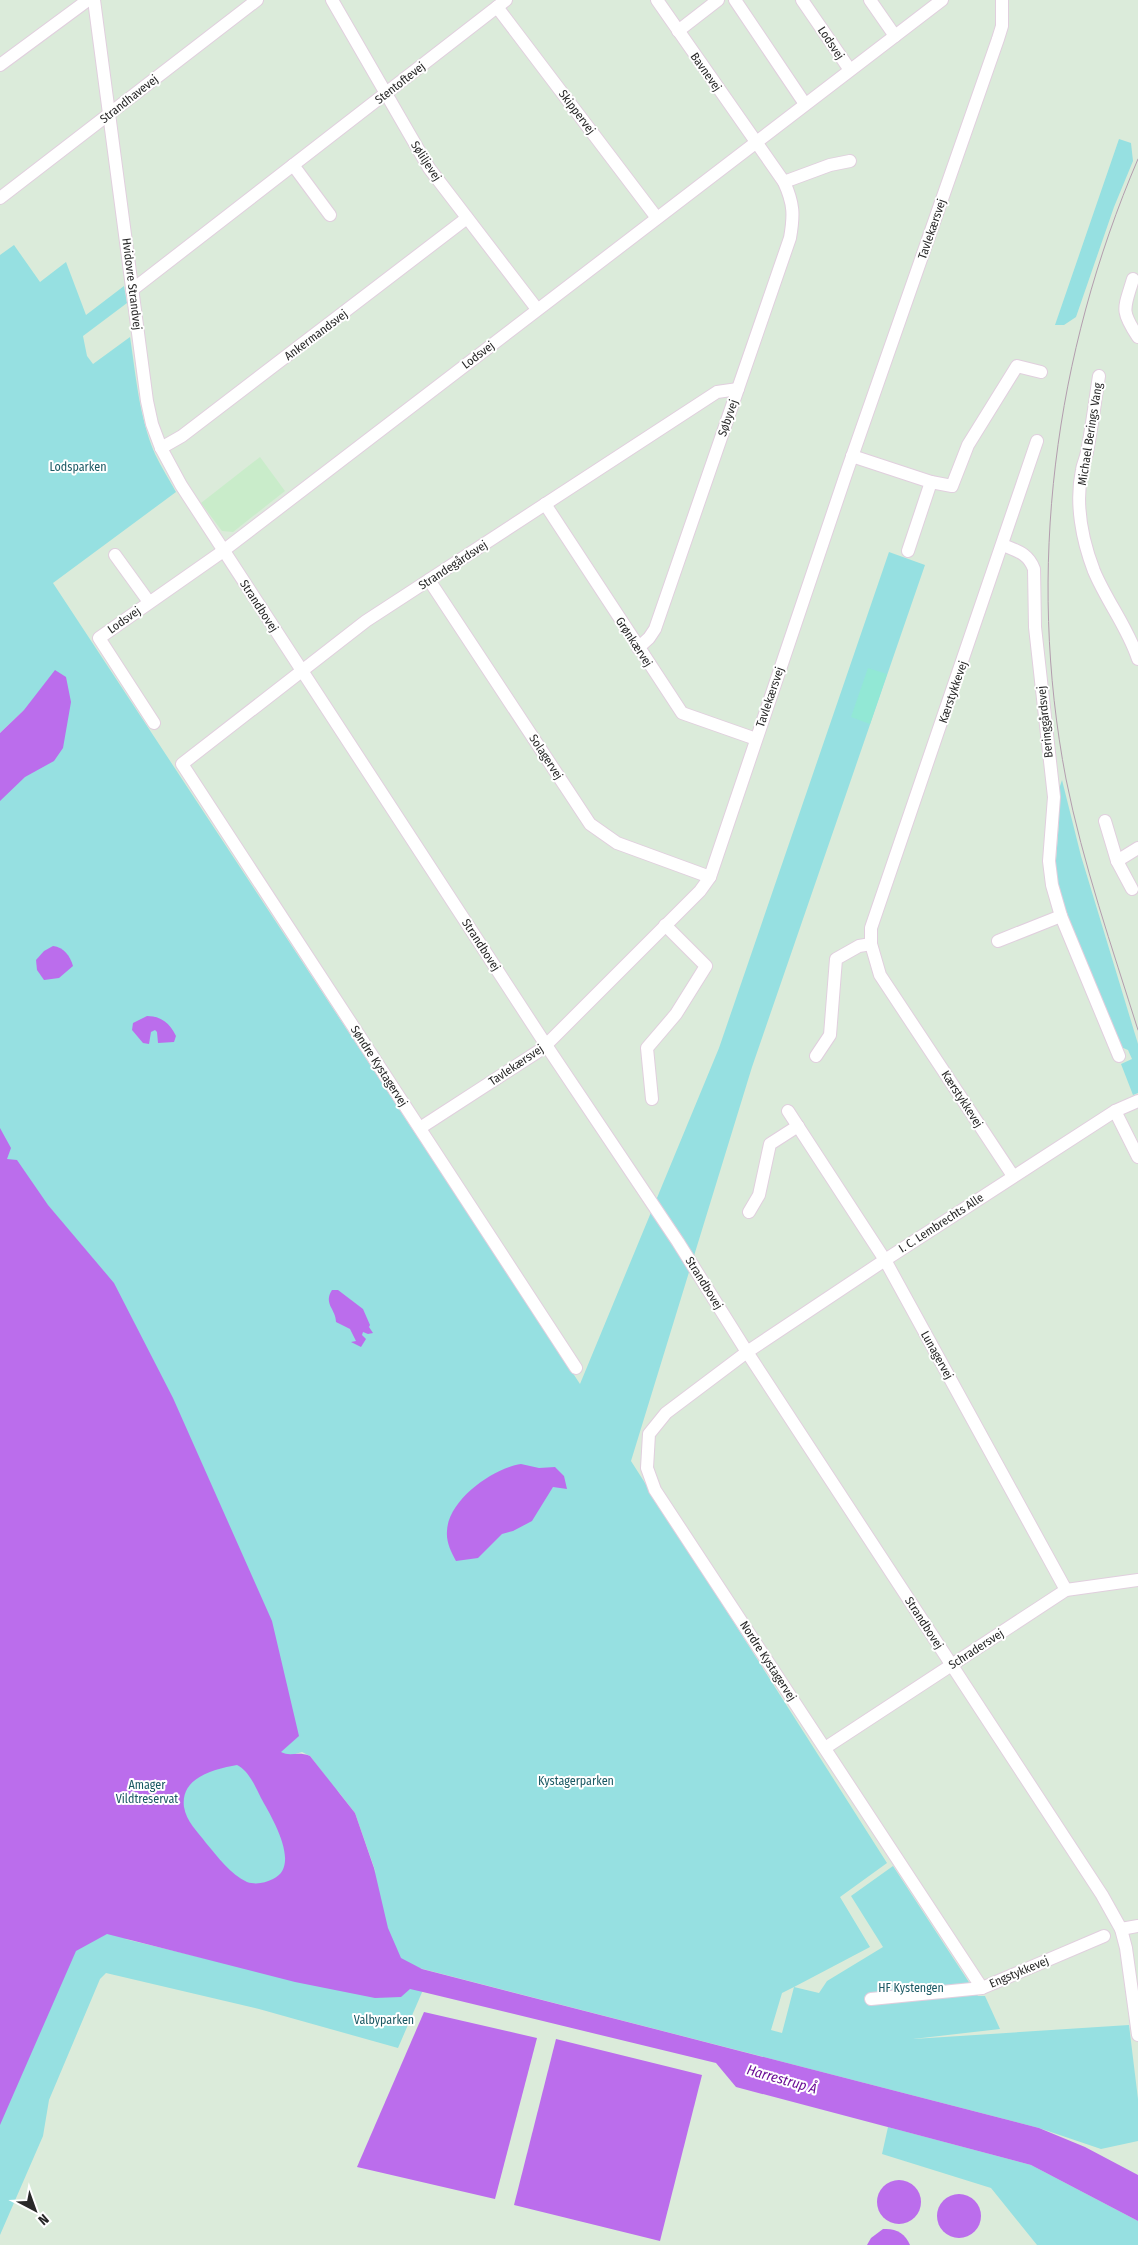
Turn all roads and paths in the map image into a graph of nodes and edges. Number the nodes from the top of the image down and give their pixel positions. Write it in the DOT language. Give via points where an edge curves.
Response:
graph roads {
  1 [pos="88,0"];
  2 [pos="94,0"];
  3 [pos="258,0"];
  4 [pos="332,0"];
  5 [pos="657,0"];
  6 [pos="718,0"];
  7 [pos="735,0"];
  8 [pos="802,0"];
  9 [pos="870,0"];
  10 [pos="1002,0"];
  11 [pos="940,1"];
  12 [pos="502,4"];
  13 [pos="678,31"];
  14 [pos="895,36"];
  15 [pos="0,65"];
  16 [pos="850,70"];
  17 [pos="386,93"];
  18 [pos="805,104"];
  19 [pos="109,114"];
  20 [pos="755,143"];
  21 [pos="850,161"];
  22 [pos="293,166"];
  23 [pos="784,182"];
  24 [pos="0,198"];
  25 [pos="330,215"];
  26 [pos="467,218"];
  27 [pos="657,218"];
  28 [pos="1132,279"];
  29 [pos="132,290"];
  30 [pos="537,310"];
  31 [pos="1138,337"];
  32 [pos="1042,372"];
  33 [pos="1099,376"];
  34 [pos="738,389"];
  35 [pos="1037,441"];
  36 [pos="161,448"];
  37 [pos="852,456"];
  38 [pos="931,482"];
  39 [pos="545,504"];
  40 [pos="1003,545"];
  41 [pos="223,550"];
  42 [pos="908,551"];
  43 [pos="115,556"];
  44 [pos="429,580"];
  45 [pos="149,602"];
  46 [pos="638,648"];
  47 [pos="1138,660"];
  48 [pos="301,671"];
  49 [pos="154,723"];
  50 [pos="756,739"];
  51 [pos="182,764"];
  52 [pos="1105,821"];
  53 [pos="1138,848"];
  54 [pos="1117,861"];
  55 [pos="710,877"];
  56 [pos="1132,889"];
  57 [pos="1061,916"];
  58 [pos="665,925"];
  59 [pos="998,942"];
  60 [pos="871,944"];
  61 [pos="546,1045"];
  62 [pos="816,1056"];
  63 [pos="1119,1056"];
  64 [pos="652,1099"];
  65 [pos="1138,1101"];
  66 [pos="788,1111"];
  67 [pos="1115,1111"];
  68 [pos="798,1126"];
  69 [pos="420,1128"];
  70 [pos="1138,1157"];
  71 [pos="1013,1176"];
  72 [pos="749,1212"];
  73 [pos="885,1260"];
  74 [pos="747,1352"];
  75 [pos="576,1368"];
  76 [pos="1138,1580"];
  77 [pos="1066,1590"];
  78 [pos="952,1665"];
  79 [pos="825,1748"];
  80 [pos="1138,1926"];
  81 [pos="1121,1929"];
  82 [pos="1104,1936"];
  83 [pos="982,1988"];
  84 [pos="871,2000"];
  85 [pos="1138,2035"];
  1 -- 15 [label="street"];
  2 -- 19 [label="street, Hvidovre Strandvej"];
  3 -- 19 [label="street, Strandhavevej"];
  4 -- 17 [label="street, Søliljevej"];
  5 -- 13 [label="street, Bavnevej"];
  6 -- 13 [label="street"];
  7 -- 18 [label="street"];
  8 -- 16 [label="street, Lodsvej"];
  9 -- 14 [label="street"];
  10 -- 37 [label="street, Tavlekærsvej" via="998,39"];
  11 -- 14 [label="street, Lodsvej"];
  12 -- 17 [label="street, Stentoftevej"];
  12 -- 27 [label="street, Skippervej"];
  13 -- 20 [label="street, Bavnevej"];
  14 -- 16 [label="street, Lodsvej"];
  16 -- 18 [label="street, Lodsvej"];
  17 -- 22 [label="street, Stentoftevej"];
  17 -- 26 [label="street, Søliljevej" via="429,168"];
  18 -- 20 [label="street, Lodsvej"];
  19 -- 24 [label="street, Strandhavevej"];
  19 -- 29 [label="street, Hvidovre Strandvej"];
  20 -- 23 [label="street, Søbyvej"];
  20 -- 27 [label="street, Lodsvej"];
  21 -- 23 [label="street"];
  22 -- 25 [label="street"];
  22 -- 29 [label="street, Stentoftevej"];
  23 -- 34 [label="street, Søbyvej" via="792,200 790,238"];
  26 -- 30 [label="street, Søliljevej"];
  26 -- 36 [label="street, Ankermandsvej" via="182,436"];
  27 -- 30 [label="street, Lodsvej"];
  28 -- 31 [label="street" via="1123,310"];
  29 -- 36 [label="street, Hvidovre Strandvej" via="147,401"];
  30 -- 41 [label="street, Lodsvej"];
  32 -- 38 [label="street" via="1017,366 968,445 952,486"];
  33 -- 47 [label="street, Michael Berings Vang" via="1081,471 1079,512 1084,542 1094,570 1105,596 1133,643"];
  34 -- 39 [label="street, Strandegårdsvej" via="717,392"];
  34 -- 46 [label="street, Søbyvej" via="655,629"];
  35 -- 40 [label="street, Kærstykkevej"];
  36 -- 41 [label="street, Hvidovre Strandvej"];
  37 -- 38 [label="street"];
  37 -- 50 [label="street, Tavlekærsvej"];
  38 -- 42 [label="street"];
  39 -- 44 [label="street, Strandegårdsvej"];
  39 -- 46 [label="street, Grønkærvej"];
  40 -- 57 [label="street, Beringgårdsvej" via="1025,554 1034,568 1035,628 1054,797 1049,860"];
  40 -- 60 [label="street, Kærstykkevej" via="871,928"];
  41 -- 45 [label="street, Lodsvej"];
  41 -- 48 [label="street, Strandbovej"];
  43 -- 45 [label="street, Lodsvej"];
  44 -- 48 [label="street, Strandegårdsvej" via="366,621"];
  44 -- 55 [label="street, Solagervej" via="590,824 617,843"];
  45 -- 49 [label="street, Lodsvej" via="99,638"];
  46 -- 50 [label="street, Grønkærvej" via="682,713"];
  48 -- 51 [label="street, Strandegårdsvej"];
  48 -- 61 [label="street, Strandbovej"];
  50 -- 55 [label="street, Tavlekærsvej"];
  51 -- 69 [label="street, Søndre Kystagervej"];
  52 -- 54 [label="street"];
  53 -- 54 [label="street"];
  54 -- 56 [label="street"];
  55 -- 58 [label="street, Tavlekærsvej" via="700,892"];
  57 -- 59 [label="street"];
  57 -- 63 [label="street, Beringgårdsvej"];
  58 -- 61 [label="street, Tavlekærsvej"];
  58 -- 64 [label="street" via="706,966 676,1014 647,1048"];
  60 -- 62 [label="street" via="859,946 836,959 830,1035"];
  60 -- 71 [label="street, Kærstykkevej" via="880,975"];
  61 -- 69 [label="street, Tavlekærsvej"];
  61 -- 74 [label="street, Strandbovej" via="678,1242"];
  65 -- 67 [label="street, I. C. Lembrechts Alle"];
  66 -- 68 [label="street, Lunagervej"];
  67 -- 70 [label="street"];
  67 -- 71 [label="street, I. C. Lembrechts Alle"];
  68 -- 72 [label="street" via="770,1144 759,1195"];
  68 -- 73 [label="street, Lunagervej"];
  69 -- 75 [label="street, Søndre Kystagervej"];
  71 -- 73 [label="street, I. C. Lembrechts Alle"];
  73 -- 74 [label="street, I. C. Lembrechts Alle"];
  73 -- 77 [label="street, Lunagervej"];
  74 -- 78 [label="street, Strandbovej"];
  74 -- 79 [label="street, Nordre Kystagervej" via="666,1413 649,1434 647,1468 655,1490"];
  76 -- 77 [label="street, Schradersvej"];
  77 -- 78 [label="street, Schradersvej"];
  78 -- 79 [label="street, Schradersvej"];
  78 -- 81 [label="street, Strandbovej"];
  79 -- 83 [label="street, Nordre Kystagervej"];
  80 -- 81 [label="street"];
  81 -- 85 [label="street, Strandbovej"];
  82 -- 83 [label="street, Engstykkevej"];
  83 -- 84 [label="street, Engstykkevej"];
}
